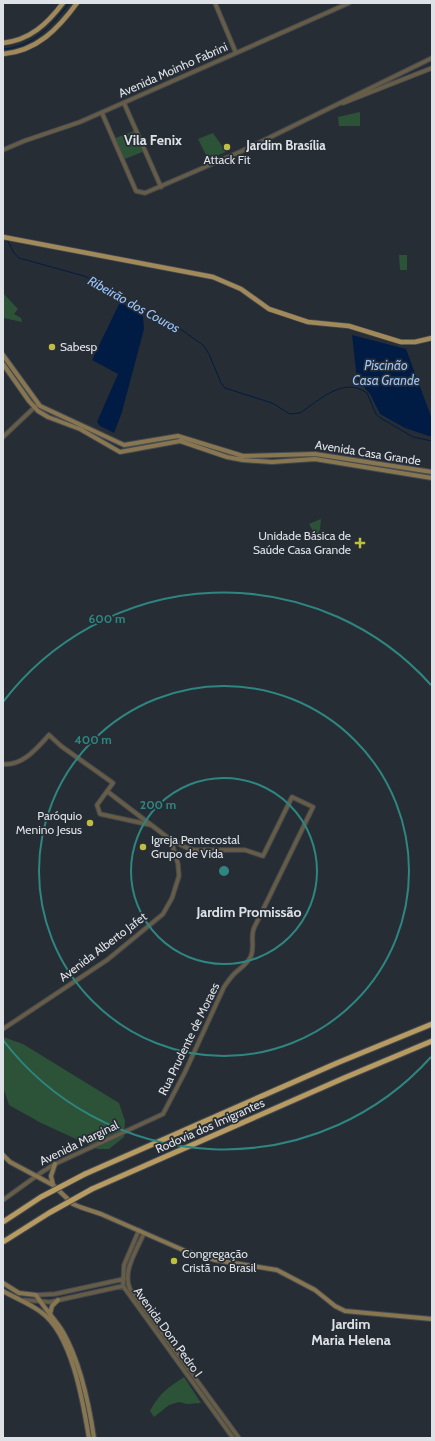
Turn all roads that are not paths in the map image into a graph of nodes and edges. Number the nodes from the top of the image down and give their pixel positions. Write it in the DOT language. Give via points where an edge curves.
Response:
graph roads {
  1 [pos="63,3"];
  2 [pos="77,3"];
  3 [pos="215,3"];
  4 [pos="348,3"];
  5 [pos="3,43"];
  6 [pos="236,53"];
  7 [pos="3,54"];
  8 [pos="432,58"];
  9 [pos="432,68"];
  10 [pos="124,103"];
  11 [pos="329,108"];
  12 [pos="102,113"];
  13 [pos="3,150"];
  14 [pos="161,187"];
  15 [pos="6,238"];
  16 [pos="432,338"];
  17 [pos="3,355"];
  18 [pos="3,364"];
  19 [pos="36,406"];
  20 [pos="3,437"];
  21 [pos="124,445"];
  22 [pos="118,450"];
  23 [pos="127,451"];
  24 [pos="432,472"];
  25 [pos="432,478"];
  26 [pos="3,764"];
  27 [pos="108,792"];
  28 [pos="152,825"];
  29 [pos="171,840"];
  30 [pos="432,1024"];
  31 [pos="3,1029"];
  32 [pos="432,1041"];
  33 [pos="165,1110"];
  34 [pos="3,1155"];
  35 [pos="55,1164"];
  36 [pos="36,1176"];
  37 [pos="53,1185"];
  38 [pos="3,1200"];
  39 [pos="3,1222"];
  40 [pos="139,1230"];
  41 [pos="144,1233"];
  42 [pos="3,1242"];
  43 [pos="127,1279"];
  44 [pos="122,1280"];
  45 [pos="3,1283"];
  46 [pos="128,1285"];
  47 [pos="123,1286"];
  48 [pos="3,1291"];
  49 [pos="36,1295"];
  50 [pos="18,1299"];
  51 [pos="58,1300"];
  52 [pos="40,1302"];
  53 [pos="50,1314"];
  54 [pos="432,1319"];
  55 [pos="221,1413"];
  56 [pos="217,1416"];
  57 [pos="89,1438"];
  58 [pos="94,1438"];
  59 [pos="233,1438"];
  60 [pos="239,1438"];
  1 -- 5 [label="main road" via="52,17 31,34 19,40"];
  2 -- 7 [label="main road" via="62,23 46,37 22,50"];
  3 -- 6 [label="street"];
  4 -- 6 [label="street, Avenida Moinho Fabrini"];
  6 -- 10 [label="street, Avenida Moinho Fabrini"];
  8 -- 11 [label="street"];
  9 -- 11 [label="street"];
  10 -- 12 [label="street, Avenida Moinho Fabrini"];
  10 -- 14 [label="street"];
  11 -- 14 [label="street"];
  12 -- 13 [label="street, Avenida Moinho Fabrini"];
  12 -- 14 [label="street" via="136,191 146,193"];
  15 -- 16 [label="main road" via="213,277 241,289 269,309 308,322 349,326 402,342"];
  17 -- 19 [label="main road, Avenida Casa Grande"];
  18 -- 19 [label="main road, Avenida Casa Grande"];
  19 -- 20 [label="street"];
  19 -- 21 [label="main road, Avenida Casa Grande"];
  19 -- 22 [label="main road, Avenida Casa Grande" via="48,417 80,429"];
  21 -- 22 [label="main road"];
  21 -- 23 [label="main road"];
  21 -- 24 [label="main road, Avenida Casa Grande" via="178,436 243,456 315,454"];
  22 -- 23 [label="main road, Avenida Casa Grande"];
  23 -- 25 [label="main road, Avenida Casa Grande" via="180,441 226,457 243,460 272,462 314,459"];
  26 -- 27 [label="street" via="15,763 30,755 49,735 114,783"];
  27 -- 28 [label="street"];
  27 -- 28 [label="street" via="97,805 101,815"];
  28 -- 29 [label="street"];
  29 -- 31 [label="street, Avenida Alberto Jafet" via="179,876 172,898 163,914 103,962"];
  29 -- 33 [label="street, Rua Prudente de Moraes" via="193,850 245,850 263,856 292,797 313,807 254,929 254,947 250,957 244,967 232,976 224,987 186,1072"];
  30 -- 39 [label="highway, Rodovia dos Imigrantes, bridge" via="85,1174"];
  32 -- 42 [label="highway, Rodovia dos Imigrantes, bridge" via="92,1189 49,1212"];
  33 -- 35 [label="street, Avenida Marginal" via="160,1117"];
  34 -- 36 [label="main road" via="10,1162"];
  35 -- 36 [label="street, Avenida Marginal"];
  35 -- 37 [label="main road" via="51,1176"];
  36 -- 37 [label="main road"];
  36 -- 38 [label="street, Avenida Marginal"];
  37 -- 40 [label="main road" via="76,1205"];
  40 -- 41 [label="main road"];
  40 -- 44 [label="street, Avenida Dom Pedro I" via="124,1265"];
  41 -- 43 [label="street, Avenida Dom Pedro I"];
  41 -- 54 [label="main road" via="183,1250 228,1264 277,1270 315,1290 345,1311"];
  43 -- 44 [label="street"];
  43 -- 46 [label="street, Avenida Dom Pedro I"];
  44 -- 47 [label="street, Avenida Dom Pedro I"];
  44 -- 49 [label="street" via="55,1294"];
  45 -- 49 [label="main road" via="19,1293"];
  46 -- 47 [label="street"];
  46 -- 55 [label="street, Avenida Dom Pedro I"];
  47 -- 51 [label="street"];
  47 -- 56 [label="street, Avenida Dom Pedro I"];
  48 -- 50 [label="main road"];
  49 -- 52 [label="main road"];
  50 -- 52 [label="street"];
  50 -- 57 [label="main road" via="41,1312 59,1334 76,1376"];
  51 -- 52 [label="street"];
  51 -- 53 [label="main road" via="52,1306"];
  52 -- 53 [label="main road"];
  53 -- 58 [label="main road" via="63,1332 73,1354 88,1404"];
  55 -- 56 [label="street"];
  55 -- 60 [label="street, Avenida Dom Pedro I"];
  56 -- 59 [label="street, Avenida Dom Pedro I"];
}
